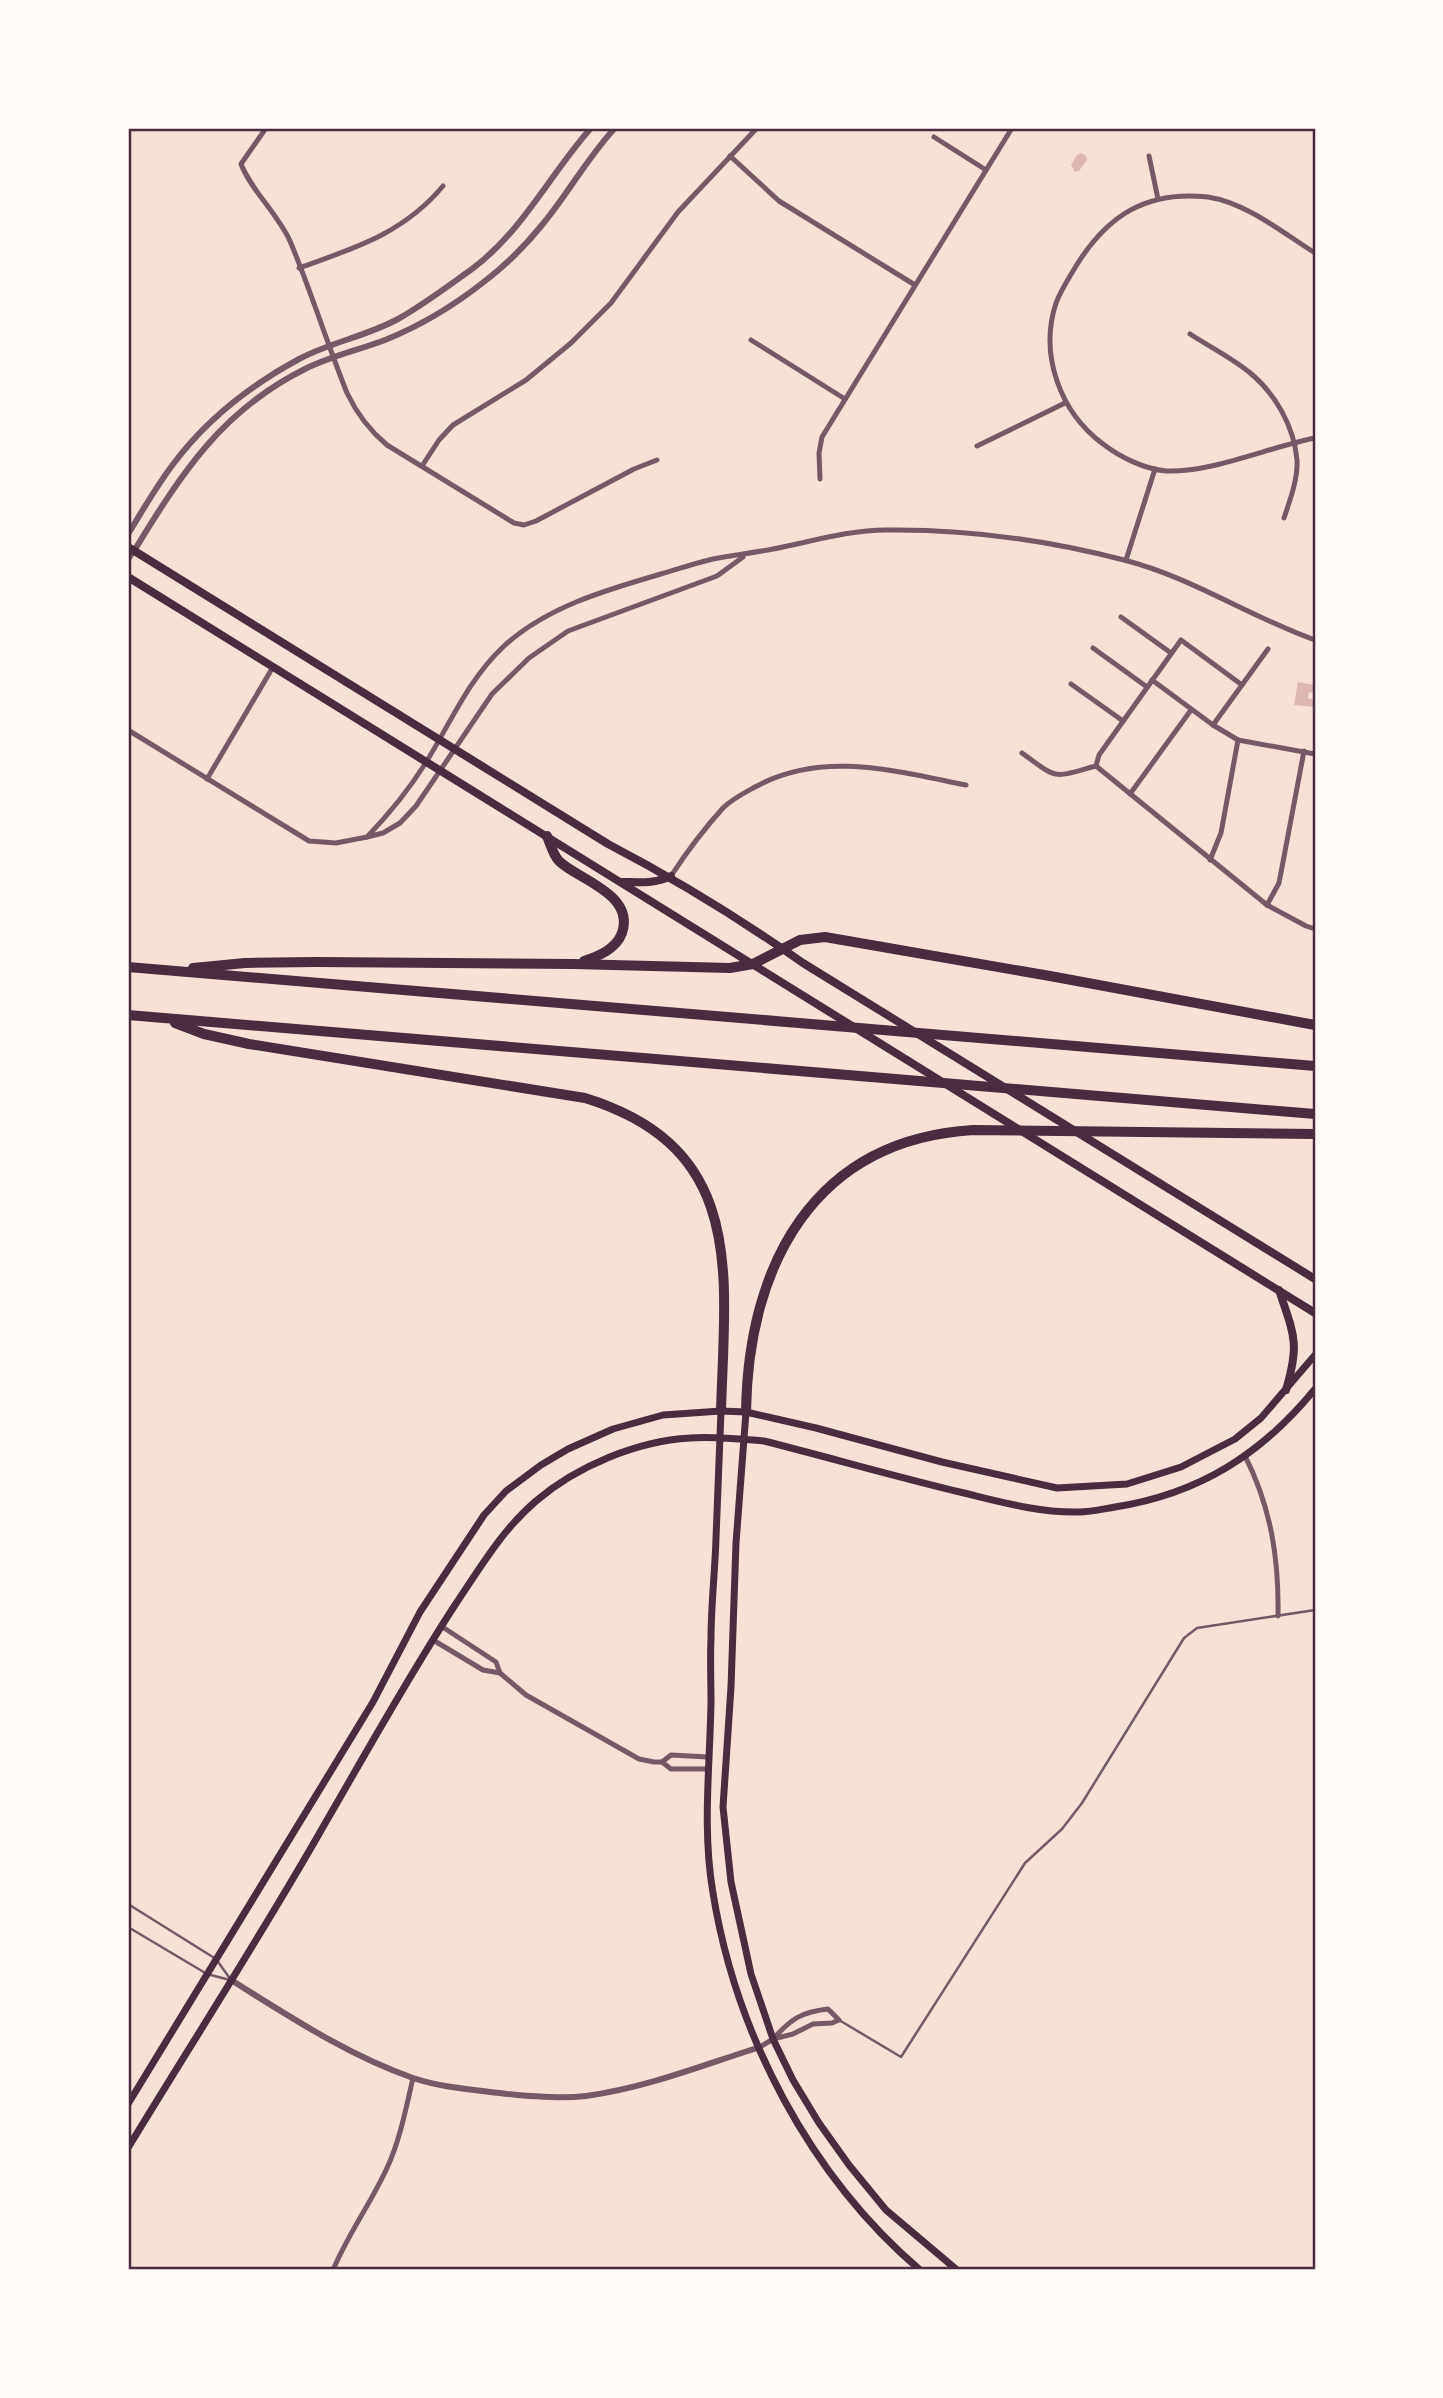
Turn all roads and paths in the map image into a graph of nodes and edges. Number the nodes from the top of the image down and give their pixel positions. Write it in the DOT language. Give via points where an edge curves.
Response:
graph roads {
  1 [pos="266,128"];
  2 [pos="591,128"];
  3 [pos="615,128"];
  4 [pos="757,128"];
  5 [pos="1012,128"];
  6 [pos="934,136"];
  7 [pos="730,156"];
  8 [pos="1149,156"];
  9 [pos="986,170"];
  10 [pos="443,186"];
  11 [pos="1158,200"];
  12 [pos="1315,253"];
  13 [pos="299,268"];
  14 [pos="915,285"];
  15 [pos="1190,334"];
  16 [pos="751,341"];
  17 [pos="329,345"];
  18 [pos="333,358"];
  19 [pos="845,399"];
  20 [pos="1065,403"];
  21 [pos="1315,438"];
  22 [pos="1293,443"];
  23 [pos="976,446"];
  24 [pos="657,460"];
  25 [pos="422,466"];
  26 [pos="1155,469"];
  27 [pos="820,479"];
  28 [pos="1284,517"];
  29 [pos="128,534"];
  30 [pos="131,549"];
  31 [pos="746,555"];
  32 [pos="1126,560"];
  33 [pos="128,561"];
  34 [pos="128,577"];
  35 [pos="1121,617"];
  36 [pos="1315,640"];
  37 [pos="1093,648"];
  38 [pos="1268,649"];
  39 [pos="1171,653"];
  40 [pos="274,666"];
  41 [pos="1152,680"];
  42 [pos="1072,684"];
  43 [pos="1242,685"];
  44 [pos="1147,687"];
  45 [pos="1191,710"];
  46 [pos="1123,721"];
  47 [pos="1213,726"];
  48 [pos="128,730"];
  49 [pos="438,739"];
  50 [pos="1238,740"];
  51 [pos="456,750"];
  52 [pos="1304,751"];
  53 [pos="1021,753"];
  54 [pos="1315,754"];
  55 [pos="426,762"];
  56 [pos="1096,766"];
  57 [pos="440,771"];
  58 [pos="207,779"];
  59 [pos="966,785"];
  60 [pos="1130,794"];
  61 [pos="547,836"];
  62 [pos="367,837"];
  63 [pos="1210,860"];
  64 [pos="671,876"];
  65 [pos="620,882"];
  66 [pos="1267,905"];
  67 [pos="1315,929"];
  68 [pos="783,949"];
  69 [pos="573,964"];
  70 [pos="753,964"];
  71 [pos="128,967"];
  72 [pos="174,970"];
  73 [pos="128,1015"];
  74 [pos="161,1018"];
  75 [pos="1315,1025"];
  76 [pos="1315,1066"];
  77 [pos="1315,1114"];
  78 [pos="1315,1134"];
  79 [pos="1315,1279"];
  80 [pos="1279,1290"];
  81 [pos="1315,1313"];
  82 [pos="1315,1355"];
  83 [pos="1315,1389"];
  84 [pos="1286,1390"];
  85 [pos="721,1411"];
  86 [pos="746,1412"];
  87 [pos="720,1438"];
  88 [pos="743,1439"];
  89 [pos="1245,1456"];
  90 [pos="1315,1610"];
  91 [pos="1278,1616"];
  92 [pos="442,1626"];
  93 [pos="433,1640"];
  94 [pos="500,1672"];
  95 [pos="708,1758"];
  96 [pos="662,1762"];
  97 [pos="708,1769"];
  98 [pos="128,1904"];
  99 [pos="128,1927"];
  100 [pos="216,1959"];
  101 [pos="207,1974"];
  102 [pos="230,1980"];
  103 [pos="839,2020"];
  104 [pos="774,2039"];
  105 [pos="760,2047"];
  106 [pos="413,2078"];
  107 [pos="128,2104"];
  108 [pos="128,2148"];
  109 [pos="333,2270"];
  110 [pos="920,2270"];
  111 [pos="957,2270"];
  1 -- 13 [label="street" via="241,164 274,212"];
  2 -- 17 [label="street" via="531,211 475,267 396,320"];
  3 -- 18 [label="street" via="543,224 485,281 388,339"];
  4 -- 7 [label="street"];
  5 -- 9 [label="street"];
  6 -- 9 [label="street"];
  7 -- 14 [label="street" via="779,201"];
  7 -- 25 [label="street" via="678,212 611,303 571,344 526,380 453,425"];
  8 -- 11 [label="street"];
  9 -- 14 [label="street"];
  10 -- 13 [label="street" via="421,210 391,231"];
  11 -- 12 [label="street" via="1178,197 1228,202"];
  11 -- 20 [label="street" via="1119,216 1103,229 1063,288 1051,331 1051,358"];
  13 -- 17 [label="street"];
  14 -- 19 [label="street"];
  15 -- 22 [label="street" via="1267,389"];
  16 -- 19 [label="street"];
  17 -- 18 [label="street"];
  17 -- 29 [label="street" via="274,373 218,415 173,464"];
  18 -- 25 [label="street" via="356,413 372,433"];
  18 -- 30 [label="street" via="286,379 221,428"];
  19 -- 27 [label="street" via="822,437"];
  20 -- 23 [label="street"];
  20 -- 26 [label="street" via="1093,437 1113,452"];
  21 -- 22 [label="street"];
  22 -- 26 [label="street" via="1209,466"];
  22 -- 28 [label="street" via="1297,461"];
  24 -- 25 [label="street" via="524,525"];
  26 -- 32 [label="street"];
  30 -- 33 [label="street"];
  30 -- 49 [label="main road"];
  31 -- 32 [label="street" via="847,533 884,530 1025,539"];
  31 -- 49 [label="street" via="714,559 608,589 527,628 480,671"];
  31 -- 51 [label="street" via="717,576 568,631 505,680"];
  32 -- 36 [label="street"];
  34 -- 40 [label="main road"];
  35 -- 39 [label="street"];
  37 -- 44 [label="street"];
  38 -- 43 [label="street"];
  39 -- 41 [label="street"];
  39 -- 43 [label="street" via="1181,640"];
  40 -- 55 [label="main road"];
  40 -- 58 [label="street"];
  41 -- 44 [label="street"];
  41 -- 45 [label="street"];
  42 -- 46 [label="street"];
  43 -- 47 [label="street"];
  44 -- 46 [label="street"];
  45 -- 47 [label="street"];
  45 -- 60 [label="street"];
  46 -- 56 [label="street" via="1098,755"];
  47 -- 50 [label="street"];
  48 -- 58 [label="street"];
  49 -- 51 [label="main road"];
  49 -- 55 [label="street"];
  50 -- 52 [label="street"];
  50 -- 63 [label="street" via="1221,833"];
  51 -- 57 [label="street"];
  51 -- 64 [label="main road" via="608,844"];
  52 -- 54 [label="street"];
  52 -- 66 [label="street" via="1279,883"];
  53 -- 56 [label="street" via="1058,777"];
  55 -- 57 [label="main road"];
  55 -- 62 [label="street" via="396,807"];
  56 -- 60 [label="street"];
  57 -- 61 [label="main road"];
  57 -- 62 [label="street" via="400,823"];
  58 -- 62 [label="street" via="309,841 336,843"];
  59 -- 64 [label="street" via="860,765 787,773 724,807"];
  60 -- 63 [label="street"];
  61 -- 65 [label="main road"];
  61 -- 69 [label="highway" via="557,860 600,886 623,913 621,936 612,948"];
  63 -- 66 [label="street"];
  64 -- 65 [label="main road" via="662,881"];
  64 -- 68 [label="main road"];
  65 -- 70 [label="main road"];
  66 -- 67 [label="street"];
  68 -- 70 [label="highway"];
  68 -- 75 [label="highway" via="800,940 838,938"];
  68 -- 79 [label="main road"];
  69 -- 70 [label="highway" via="730,968"];
  69 -- 72 [label="highway" via="245,963"];
  70 -- 80 [label="main road"];
  71 -- 72 [label="highway"];
  72 -- 76 [label="highway"];
  73 -- 74 [label="highway"];
  74 -- 77 [label="highway"];
  74 -- 85 [label="highway" via="249,1044 585,1098 618,1108 650,1126 690,1165 718,1229 725,1286"];
  78 -- 86 [label="highway" via="961,1130 890,1148 852,1169 821,1194 778,1254 761,1300"];
  80 -- 81 [label="main road"];
  80 -- 84 [label="main road" via="1295,1349"];
  82 -- 84 [label="main road"];
  83 -- 89 [label="main road" via="1282,1427"];
  84 -- 86 [label="main road" via="1236,1439 1191,1463 1127,1484 1079,1488 1011,1479"];
  85 -- 86 [label="main road"];
  85 -- 87 [label="main road"];
  85 -- 100 [label="main road" via="663,1415 613,1429 568,1449 506,1491 484,1515 420,1612 373,1702"];
  86 -- 88 [label="main road"];
  87 -- 88 [label="main road"];
  87 -- 92 [label="main road" via="659,1443 569,1478 513,1522"];
  87 -- 95 [label="main road"];
  88 -- 89 [label="main road" via="1025,1507 1078,1513 1183,1490"];
  88 -- 104 [label="main road" via="723,1807 734,1895 751,1974"];
  89 -- 91 [label="street" via="1260,1485 1272,1527"];
  90 -- 91 [label="lane"];
  91 -- 103 [label="lane" via="1197,1628 1184,1638 1082,1803 1025,1863 901,2057"];
  92 -- 93 [label="main road"];
  92 -- 94 [label="street" via="496,1662"];
  93 -- 94 [label="street" via="483,1670"];
  93 -- 102 [label="main road"];
  94 -- 96 [label="street" via="526,1695 639,1759"];
  95 -- 96 [label="street" via="671,1755"];
  95 -- 97 [label="main road"];
  96 -- 97 [label="street" via="671,1769"];
  97 -- 105 [label="main road" via="706,1815 712,1891 727,1958"];
  98 -- 100 [label="lane"];
  99 -- 101 [label="lane"];
  100 -- 101 [label="main road"];
  100 -- 102 [label="lane"];
  101 -- 102 [label="lane"];
  101 -- 107 [label="main road"];
  102 -- 106 [label="street" via="313,2031"];
  102 -- 108 [label="main road"];
  103 -- 104 [label="street"];
  103 -- 104 [label="street" via="828,2009 808,2012 788,2022"];
  104 -- 105 [label="street"];
  104 -- 111 [label="main road" via="793,2080 849,2165 886,2210"];
  105 -- 106 [label="street" via="657,2081 585,2096 526,2096"];
  105 -- 110 [label="main road" via="781,2096 826,2168 876,2230"];
  106 -- 109 [label="street" via="395,2151"];
}
